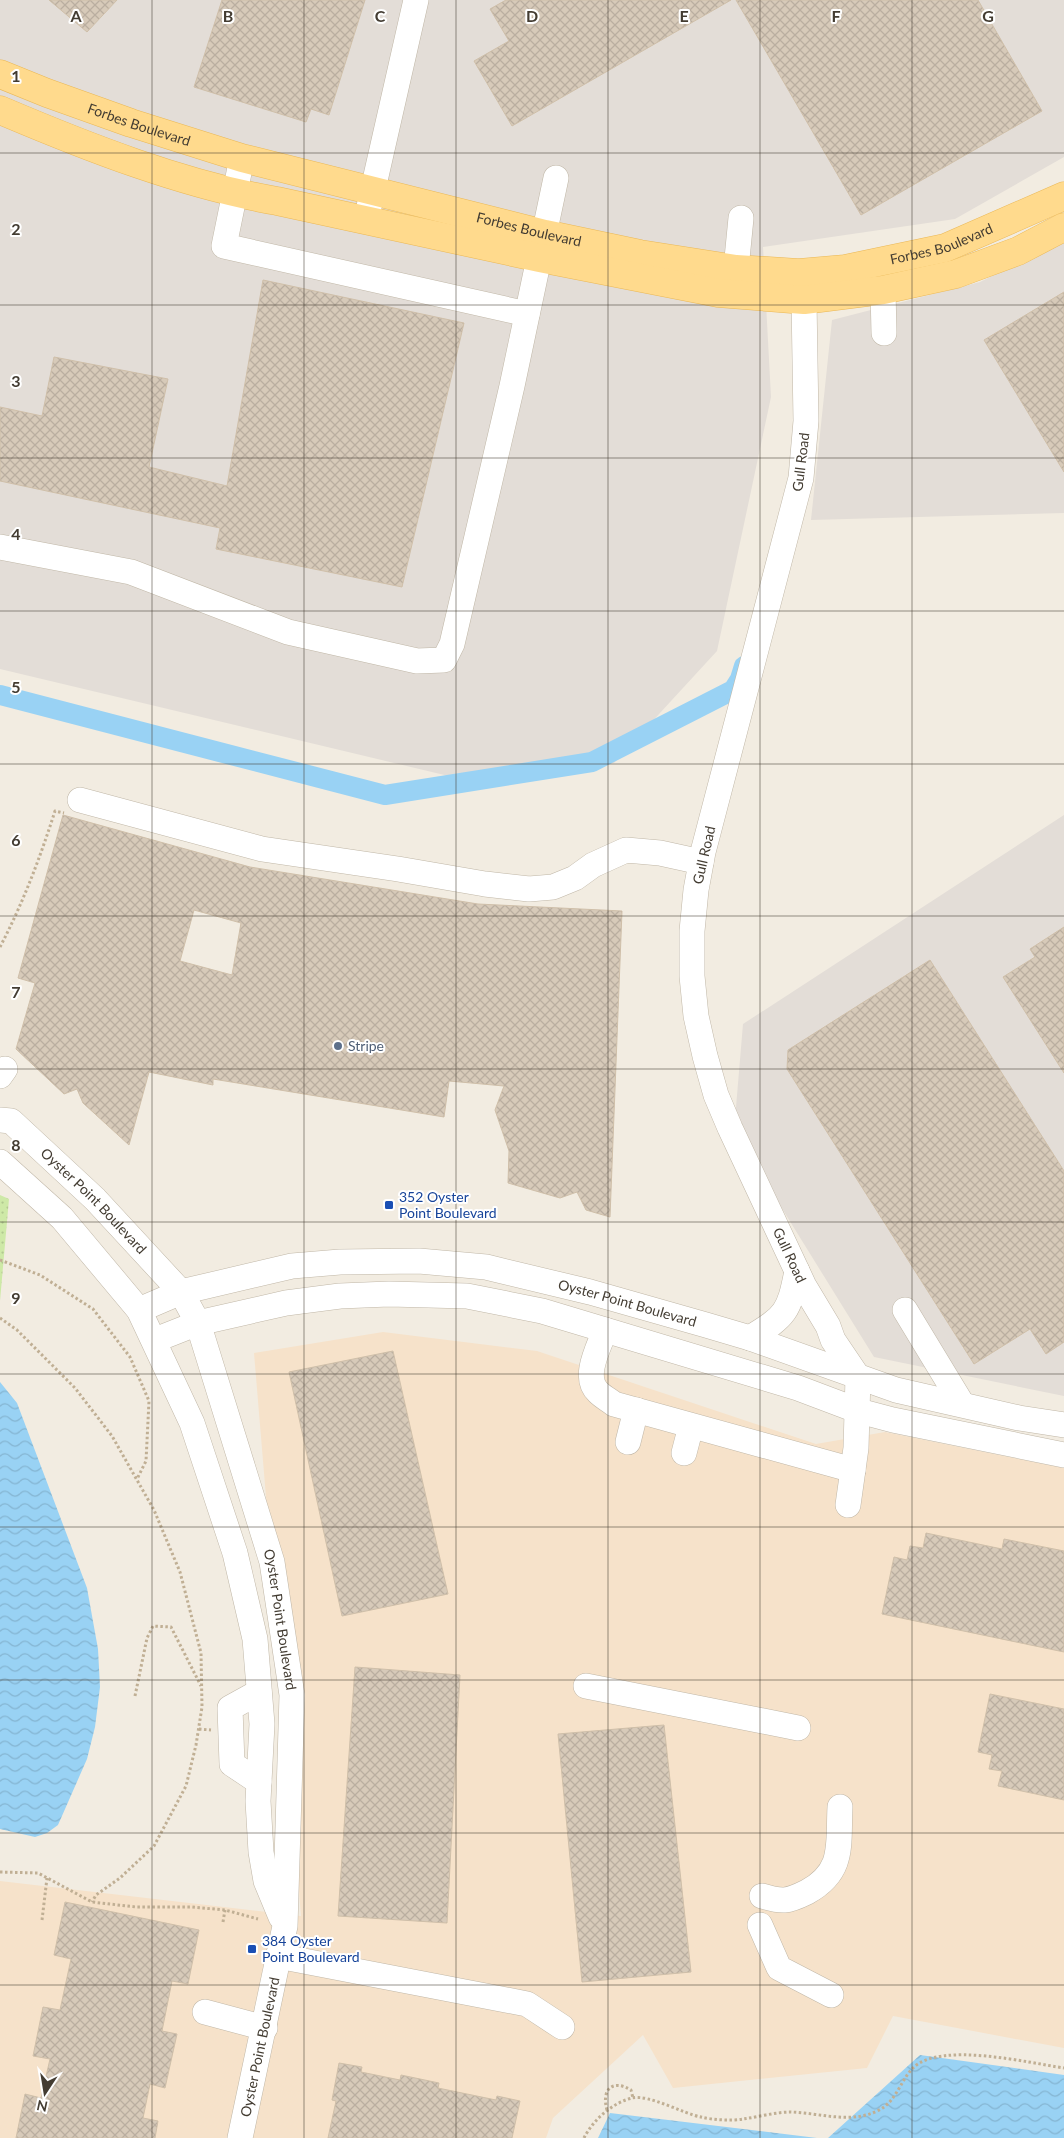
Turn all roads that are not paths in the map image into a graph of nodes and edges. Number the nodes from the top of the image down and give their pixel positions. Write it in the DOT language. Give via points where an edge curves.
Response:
graph roads {
  1 [pos="416,0"];
  2 [pos="0,74"];
  3 [pos="0,110"];
  4 [pos="242,158"];
  5 [pos="556,178"];
  6 [pos="374,192"];
  7 [pos="236,194"];
  8 [pos="1064,196"];
  9 [pos="741,218"];
  10 [pos="366,220"];
  11 [pos="1064,227"];
  12 [pos="542,246"];
  13 [pos="945,248"];
  14 [pos="637,266"];
  15 [pos="736,269"];
  16 [pos="799,273"];
  17 [pos="958,282"];
  18 [pos="883,290"];
  19 [pos="804,300"];
  20 [pos="527,314"];
  21 [pos="884,333"];
  22 [pos="0,547"];
  23 [pos="80,800"];
  24 [pos="701,862"];
  25 [pos="0,1120"];
  26 [pos="0,1162"];
  27 [pos="797,1271"];
  28 [pos="181,1292"];
  29 [pos="139,1310"];
  30 [pos="905,1310"];
  31 [pos="198,1323"];
  32 [pos="605,1330"];
  33 [pos="750,1338"];
  34 [pos="154,1340"];
  35 [pos="858,1377"];
  36 [pos="962,1404"];
  37 [pos="636,1410"];
  38 [pos="858,1411"];
  39 [pos="1064,1425"];
  40 [pos="691,1426"];
  41 [pos="628,1442"];
  42 [pos="684,1453"];
  43 [pos="1064,1455"];
  44 [pos="853,1470"];
  45 [pos="848,1505"];
  46 [pos="285,1647"];
  47 [pos="256,1651"];
  48 [pos="586,1686"];
  49 [pos="798,1728"];
  50 [pos="840,1807"];
  51 [pos="762,1896"];
  52 [pos="760,1925"];
  53 [pos="285,1926"];
  54 [pos="278,1956"];
  55 [pos="831,1995"];
  56 [pos="205,2012"];
  57 [pos="562,2027"];
  58 [pos="265,2028"];
  59 [pos="240,2138"];
  1 -- 6 [label="street"];
  2 -- 4 [label="main road, Forbes Boulevard" via="46,93"];
  3 -- 7 [label="main road, Forbes Boulevard" via="75,142"];
  4 -- 6 [label="main road, Forbes Boulevard"];
  4 -- 7 [label="street"];
  5 -- 12 [label="street"];
  6 -- 10 [label="street"];
  6 -- 12 [label="main road, Forbes Boulevard"];
  7 -- 10 [label="main road, Forbes Boulevard"];
  7 -- 20 [label="street" via="224,246"];
  8 -- 13 [label="main road, Forbes Boulevard"];
  9 -- 15 [label="street"];
  10 -- 12 [label="main road, Forbes Boulevard"];
  11 -- 17 [label="main road, Forbes Boulevard"];
  12 -- 14 [label="main road, Forbes Boulevard"];
  12 -- 20 [label="street"];
  13 -- 16 [label="main road, Forbes Boulevard" via="845,269"];
  13 -- 17 [label="street"];
  14 -- 15 [label="main road, Forbes Boulevard"];
  14 -- 19 [label="main road, Forbes Boulevard" via="718,293"];
  15 -- 16 [label="main road, Forbes Boulevard"];
  16 -- 19 [label="street, Gull Road"];
  17 -- 18 [label="main road, Forbes Boulevard"];
  18 -- 19 [label="main road, Forbes Boulevard"];
  18 -- 21 [label="street"];
  19 -- 24 [label="street, Gull Road" via="806,421 801,478"];
  20 -- 22 [label="street" via="452,644 444,660 417,661 288,632 131,572"];
  23 -- 24 [label="street" via="262,849 520,888 553,887 626,850"];
  24 -- 27 [label="street, Gull Road" via="692,931 692,976 704,1056 730,1128"];
  25 -- 28 [label="street, Oyster Point Boulevard" via="11,1121 95,1199"];
  26 -- 29 [label="street, Oyster Point Boulevard" via="62,1218"];
  27 -- 33 [label="street" via="793,1294 784,1314"];
  27 -- 35 [label="street, Gull Road"];
  28 -- 29 [label="street, Oyster Point Boulevard"];
  28 -- 31 [label="street, Oyster Point Boulevard"];
  28 -- 33 [label="street, Oyster Point Boulevard" via="292,1266 419,1261 486,1267 521,1274"];
  29 -- 34 [label="street, Oyster Point Boulevard"];
  30 -- 36 [label="street"];
  31 -- 32 [label="street" via="286,1303 389,1294 467,1296 542,1311"];
  31 -- 34 [label="street"];
  31 -- 46 [label="street, Oyster Point Boulevard" via="272,1562"];
  32 -- 37 [label="street" via="590,1378 596,1391 614,1404"];
  32 -- 38 [label="street" via="798,1388"];
  33 -- 35 [label="street, Oyster Point Boulevard"];
  34 -- 47 [label="street, Oyster Point Boulevard" via="192,1423 224,1520"];
  35 -- 36 [label="street, Oyster Point Boulevard" via="896,1390"];
  35 -- 38 [label="street"];
  36 -- 39 [label="street, Oyster Point Boulevard"];
  37 -- 40 [label="street"];
  37 -- 41 [label="street"];
  38 -- 43 [label="street"];
  38 -- 44 [label="street"];
  40 -- 42 [label="street"];
  40 -- 44 [label="street"];
  44 -- 45 [label="street"];
  46 -- 47 [label="street"];
  46 -- 53 [label="street, Oyster Point Boulevard" via="292,1695"];
  47 -- 53 [label="street, Oyster Point Boulevard" via="262,1724 259,1782 261,1852 266,1881"];
  48 -- 49 [label="street"];
  50 -- 51 [label="street" via="834,1868 820,1884 782,1902"];
  52 -- 55 [label="street" via="778,1968"];
  53 -- 54 [label="street, Oyster Point Boulevard"];
  54 -- 57 [label="street" via="527,2004"];
  54 -- 58 [label="street, Oyster Point Boulevard"];
  56 -- 58 [label="street"];
  58 -- 59 [label="street, Oyster Point Boulevard"];
}
